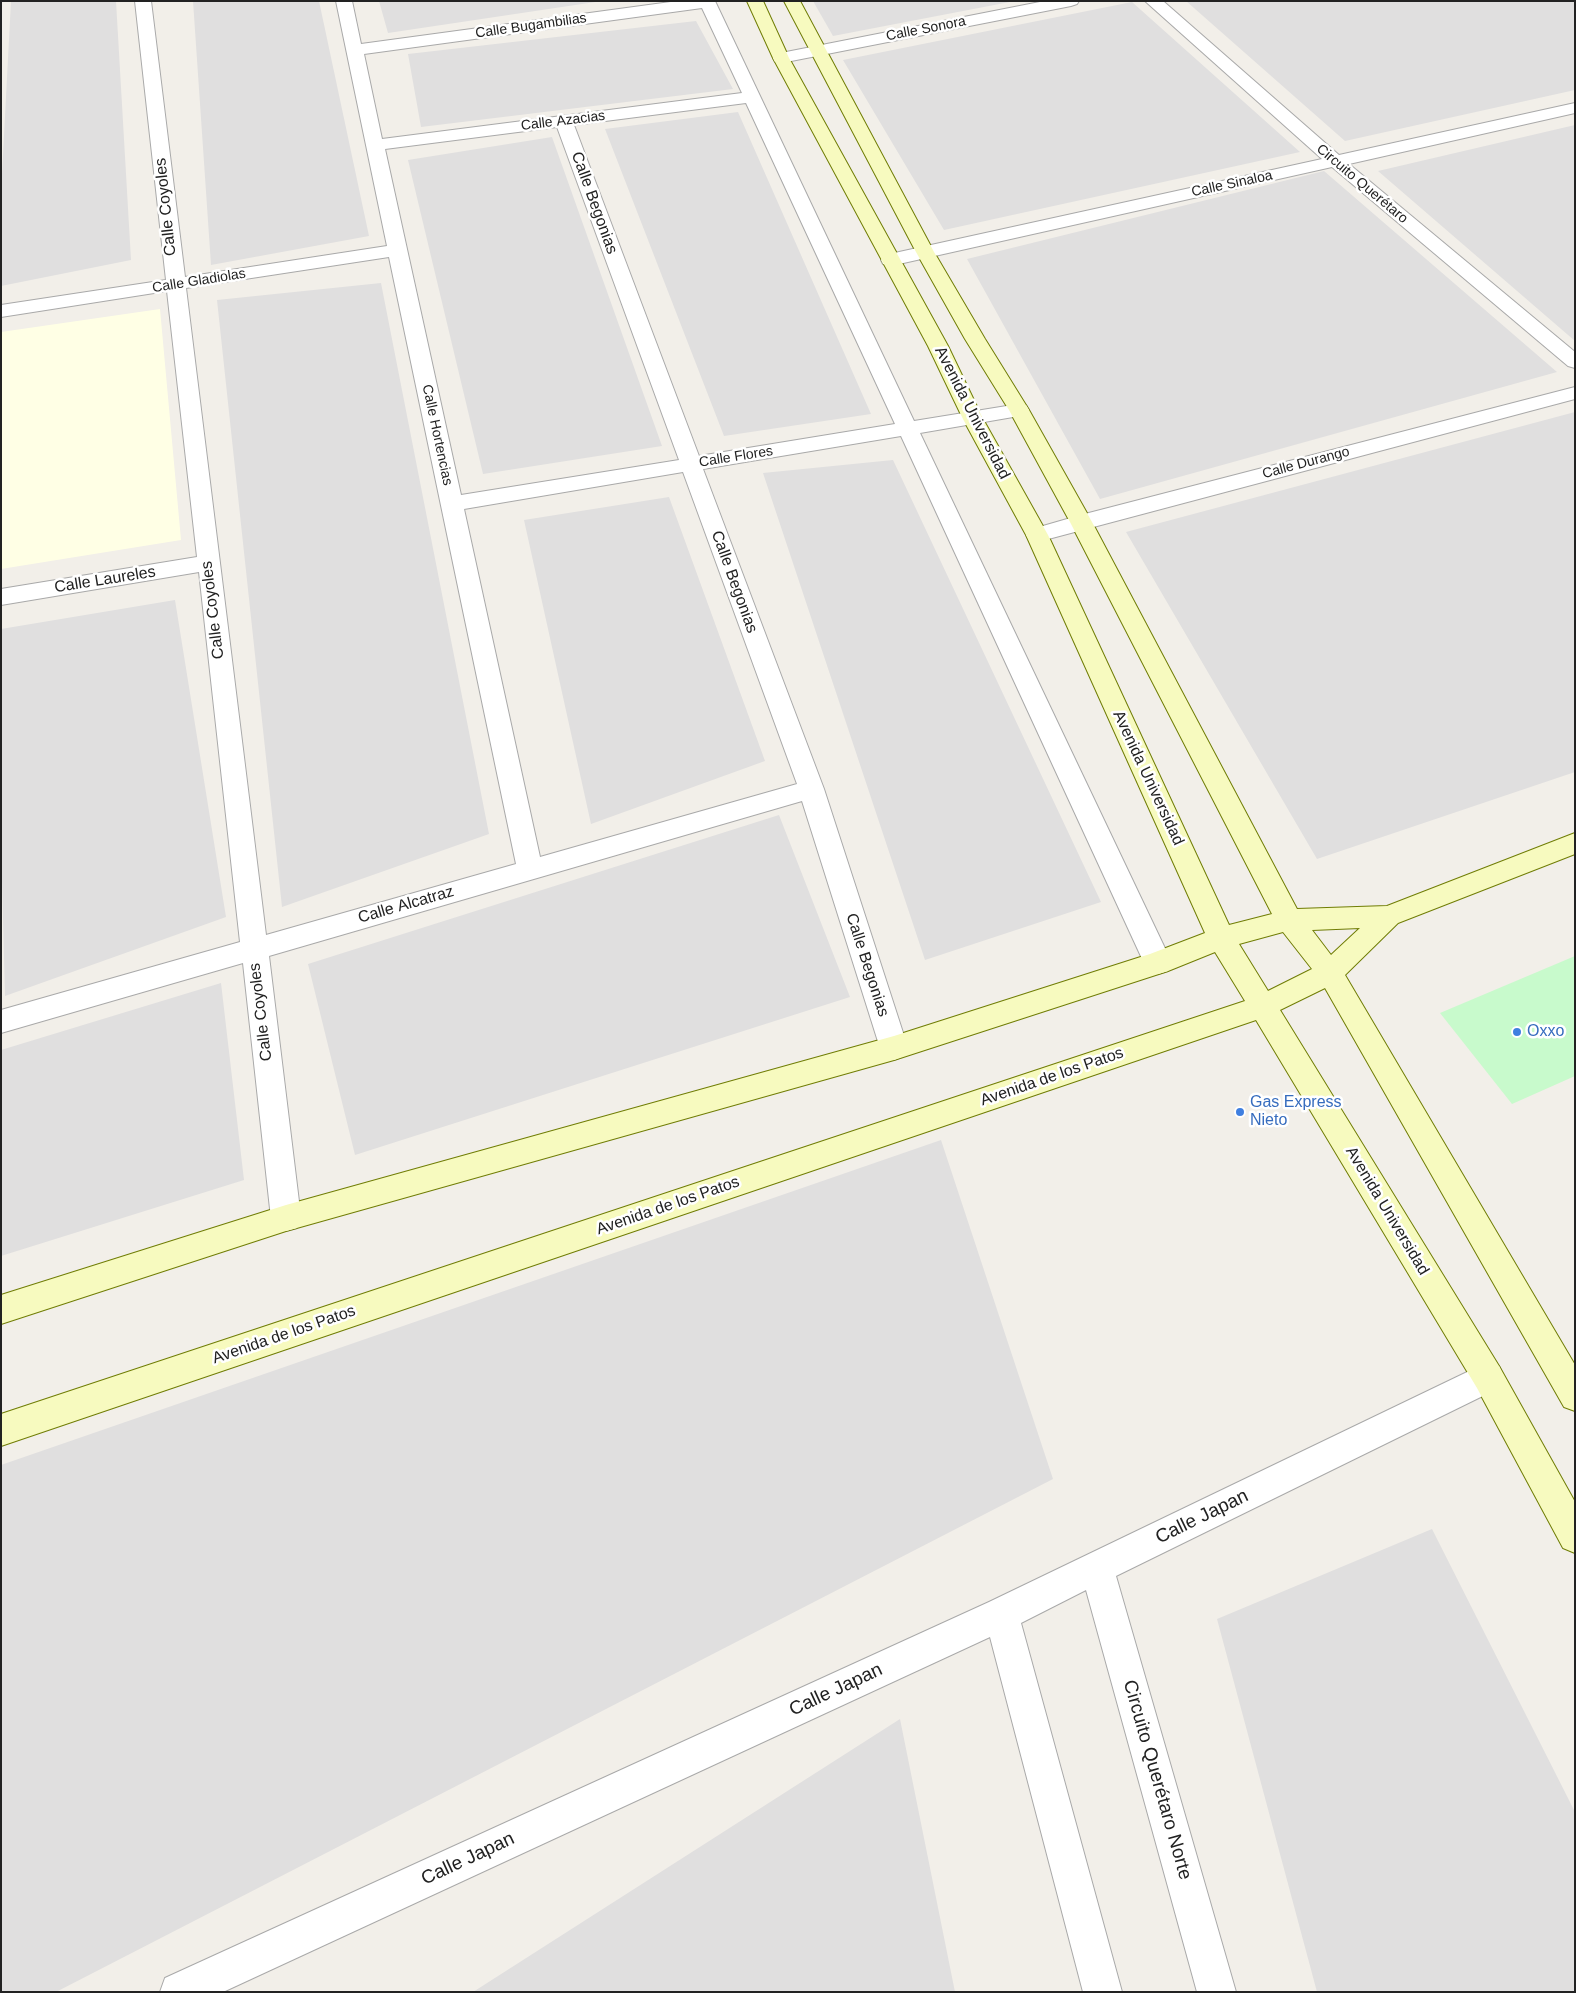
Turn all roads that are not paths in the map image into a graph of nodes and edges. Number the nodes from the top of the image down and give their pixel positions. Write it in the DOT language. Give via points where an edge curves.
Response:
graph roads {
  1 [pos="143,1"];
  2 [pos="344,1"];
  3 [pos="755,1"];
  4 [pos="792,1"];
  5 [pos="1071,1"];
  6 [pos="1153,1"];
  7 [pos="708,2"];
  8 [pos="354,50"];
  9 [pos="818,50"];
  10 [pos="781,58"];
  11 [pos="752,96"];
  12 [pos="1575,108"];
  13 [pos="564,121"];
  14 [pos="374,145"];
  15 [pos="1335,161"];
  16 [pos="398,250"];
  17 [pos="925,252"];
  18 [pos="890,260"];
  19 [pos="175,284"];
  20 [pos="1,312"];
  21 [pos="1575,362"];
  22 [pos="1575,393"];
  23 [pos="1019,410"];
  24 [pos="973,419"];
  25 [pos="908,428"];
  26 [pos="690,464"];
  27 [pos="452,504"];
  28 [pos="1081,522"];
  29 [pos="1037,535"];
  30 [pos="208,563"];
  31 [pos="1,597"];
  32 [pos="811,789"];
  33 [pos="1575,843"];
  34 [pos="530,870"];
  35 [pos="1389,916"];
  36 [pos="1289,920"];
  37 [pos="1221,938"];
  38 [pos="254,949"];
  39 [pos="1158,963"];
  40 [pos="1330,973"];
  41 [pos="1262,1006"];
  42 [pos="1,1022"];
  43 [pos="894,1048"];
  44 [pos="286,1218"];
  45 [pos="1,1310"];
  46 [pos="1488,1377"];
  47 [pos="1575,1396"];
  48 [pos="1,1430"];
  49 [pos="1575,1536"];
  50 [pos="1098,1568"];
  51 [pos="1001,1614"];
  52 [pos="178,1992"];
  53 [pos="1103,1992"];
  54 [pos="1217,1992"];
  1 -- 19 [label="street, Calle Coyoles"];
  2 -- 8 [label="street, Calle Hortencias"];
  3 -- 10 [label="main road, Avenida Universidad"];
  4 -- 9 [label="main road"];
  5 -- 9 [label="street, Calle Sonora"];
  6 -- 15 [label="street, Circuito Querétaro"];
  7 -- 8 [label="street, Calle Bugambilias"];
  7 -- 11 [label="street"];
  8 -- 14 [label="street, Calle Hortencias"];
  9 -- 10 [label="street, Calle Sonora"];
  9 -- 17 [label="main road"];
  10 -- 18 [label="main road, Avenida Universidad"];
  11 -- 13 [label="street, Calle Azacias"];
  11 -- 25 [label="street"];
  12 -- 15 [label="street, Calle Sinaloa"];
  13 -- 14 [label="street, Calle Azacias"];
  13 -- 26 [label="street, Calle Begonias"];
  14 -- 16 [label="street, Calle Hortencias"];
  15 -- 17 [label="street, Calle Sinaloa"];
  15 -- 21 [label="street, Circuito Querétaro"];
  16 -- 19 [label="street, Calle Gladiolas"];
  16 -- 27 [label="street, Calle Hortencias"];
  17 -- 18 [label="street, Calle Sinaloa"];
  17 -- 23 [label="main road"];
  18 -- 24 [label="main road, Avenida Universidad" via="938,346"];
  19 -- 20 [label="street, Calle Gladiolas"];
  19 -- 30 [label="street, Calle Coyoles"];
  22 -- 28 [label="street, Calle Durango"];
  23 -- 24 [label="street, Calle Flores"];
  23 -- 28 [label="main road"];
  24 -- 25 [label="street, Calle Flores"];
  24 -- 29 [label="main road, Avenida Universidad"];
  25 -- 26 [label="street, Calle Flores"];
  25 -- 39 [label="street"];
  26 -- 27 [label="street, Calle Flores"];
  26 -- 32 [label="street, Calle Begonias"];
  27 -- 34 [label="street, Calle Hortencias"];
  28 -- 29 [label="street, Calle Durango"];
  28 -- 36 [label="main road"];
  29 -- 37 [label="main road, Avenida Universidad"];
  30 -- 31 [label="street, Calle Laureles"];
  30 -- 38 [label="street, Calle Coyoles"];
  32 -- 34 [label="street, Calle Alcatraz"];
  32 -- 43 [label="street, Calle Begonias"];
  33 -- 35 [label="main road"];
  34 -- 38 [label="street, Calle Alcatraz"];
  35 -- 36 [label="main road"];
  35 -- 40 [label="main road, Avenida de los Patos"];
  36 -- 37 [label="main road"];
  36 -- 40 [label="main road"];
  37 -- 39 [label="main road"];
  37 -- 41 [label="main road, Avenida Universidad"];
  38 -- 42 [label="street, Calle Alcatraz"];
  38 -- 44 [label="street, Calle Coyoles"];
  39 -- 43 [label="main road"];
  40 -- 41 [label="main road, Avenida de los Patos"];
  40 -- 47 [label="main road"];
  41 -- 46 [label="main road, Avenida Universidad"];
  41 -- 48 [label="main road, Avenida de los Patos"];
  43 -- 44 [label="main road"];
  44 -- 45 [label="main road"];
  46 -- 49 [label="main road, Avenida Universidad"];
  46 -- 50 [label="street, Calle Japan"];
  50 -- 51 [label="street, Calle Japan"];
  50 -- 54 [label="street, Circuito Querétaro Norte"];
  51 -- 52 [label="street, Calle Japan"];
  51 -- 53 [label="street"];
}
